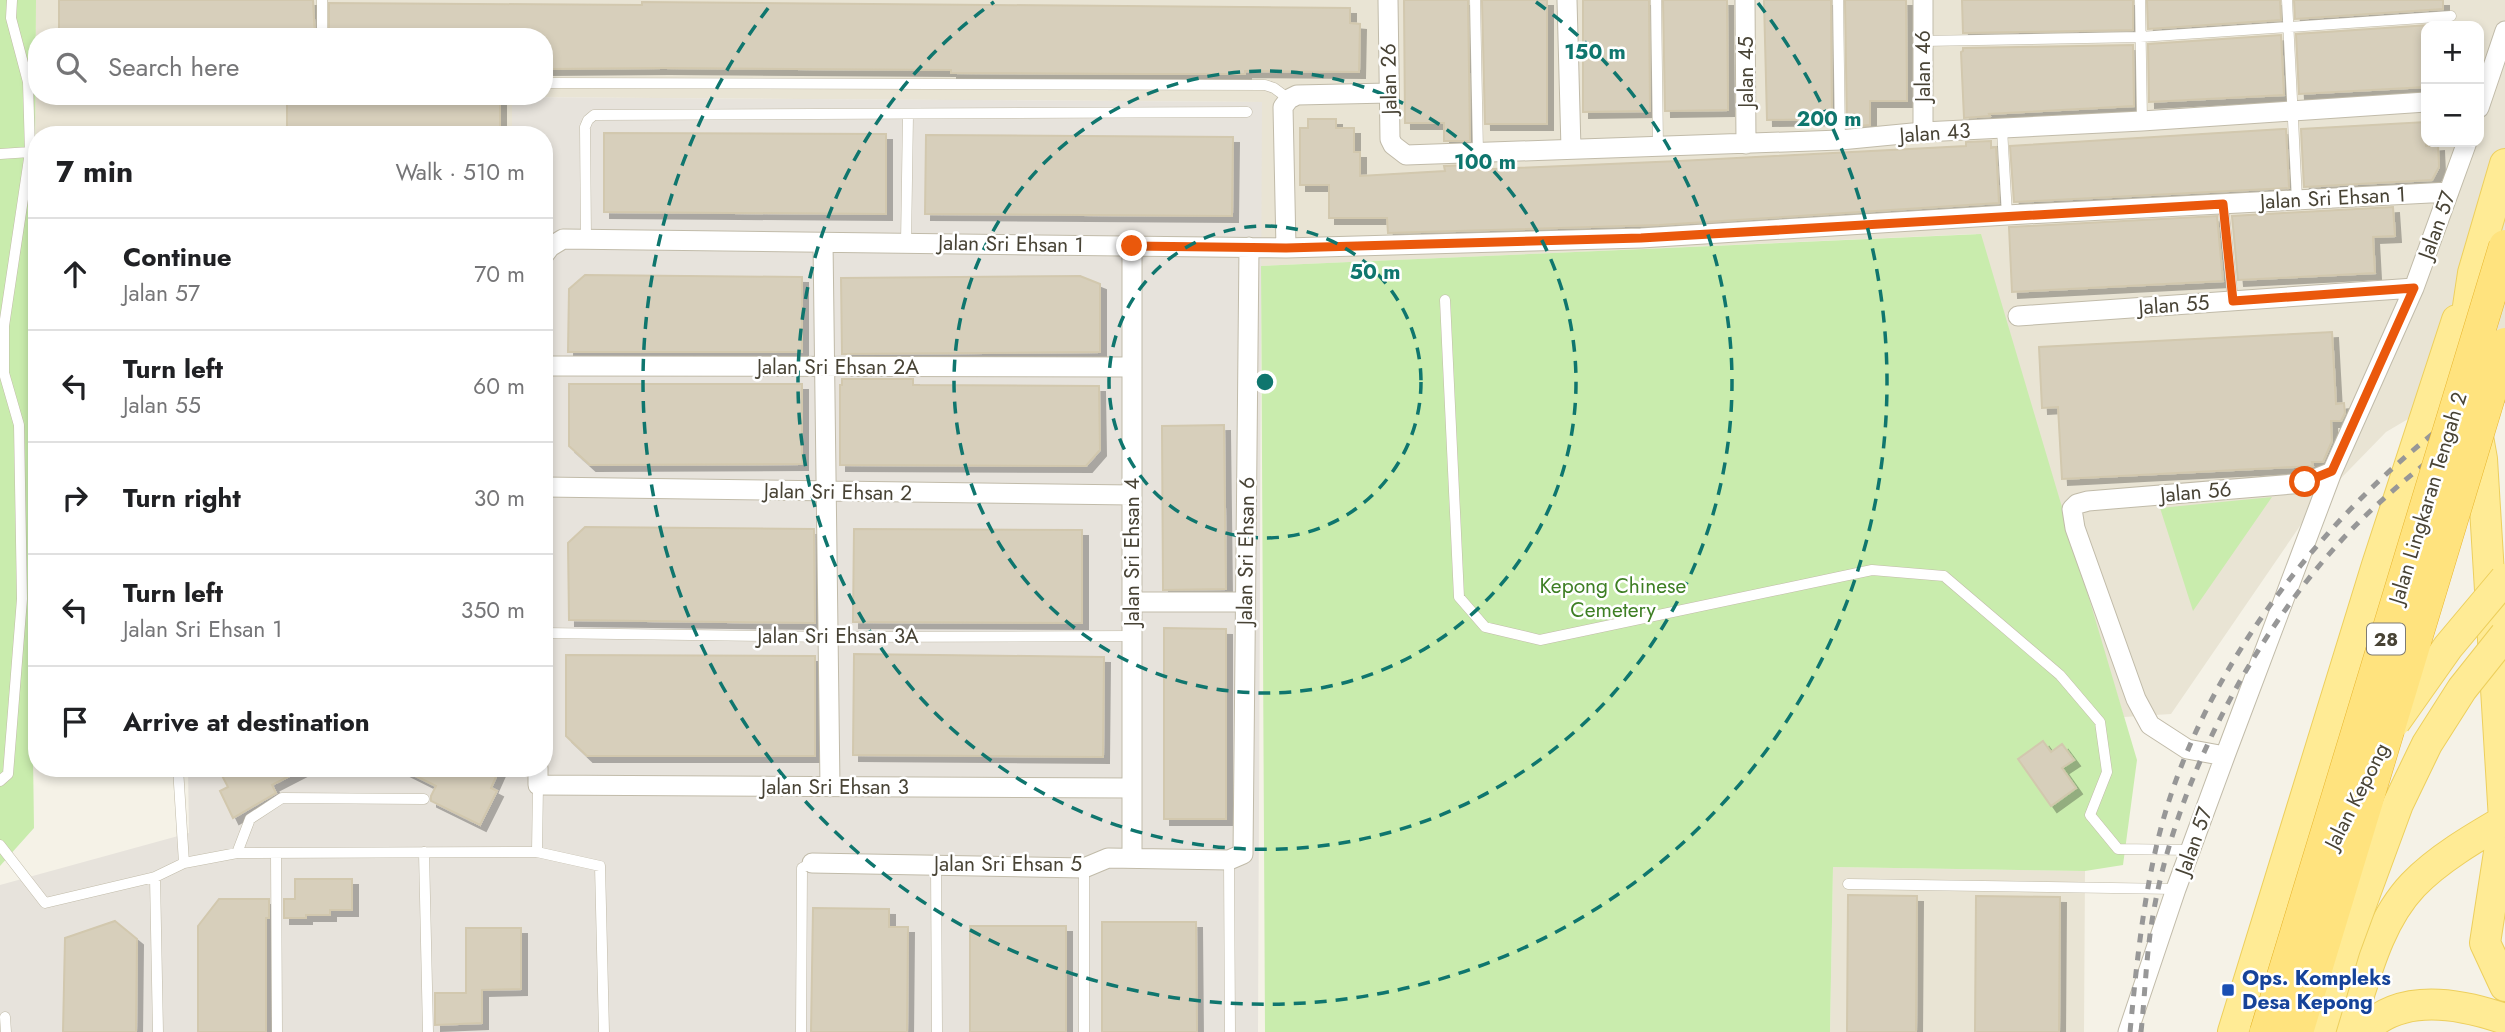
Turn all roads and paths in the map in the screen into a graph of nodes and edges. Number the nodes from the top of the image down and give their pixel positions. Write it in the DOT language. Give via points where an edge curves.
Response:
graph roads {
  1 [pos="12,0"];
  2 [pos="322,0"];
  3 [pos="1388,0"];
  4 [pos="1475,0"];
  5 [pos="1567,0"];
  6 [pos="1657,0"];
  7 [pos="1745,0"];
  8 [pos="1838,0"];
  9 [pos="1923,0"];
  10 [pos="2140,0"];
  11 [pos="2287,0"];
  12 [pos="2451,16"];
  13 [pos="2288,27"];
  14 [pos="322,28"];
  15 [pos="2505,32"];
  16 [pos="2140,37"];
  17 [pos="1923,41"];
  18 [pos="28,70"];
  19 [pos="553,83"];
  20 [pos="2484,90"];
  21 [pos="1389,93"];
  22 [pos="1289,99"];
  23 [pos="2421,102"];
  24 [pos="31,105"];
  25 [pos="2293,111"];
  26 [pos="1247,112"];
  27 [pos="908,115"];
  28 [pos="2142,121"];
  29 [pos="31,126"];
  30 [pos="2002,129"];
  31 [pos="1923,132"];
  32 [pos="1840,140"];
  33 [pos="1746,144"];
  34 [pos="1658,146"];
  35 [pos="2465,147"];
  36 [pos="1571,149"];
  37 [pos="28,152"];
  38 [pos="1478,152"];
  39 [pos="1402,153"];
  40 [pos="0,154"];
  41 [pos="2505,164"];
  42 [pos="28,165"];
  43 [pos="2449,192"];
  44 [pos="2297,201"];
  45 [pos="2223,204"];
  46 [pos="2007,215"];
  47 [pos="586,240"];
  48 [pos="823,242"];
  49 [pos="906,243"];
  50 [pos="553,245"];
  51 [pos="1132,246"];
  52 [pos="2505,246"];
  53 [pos="1249,247"];
  54 [pos="1286,248"];
  55 [pos="2473,273"];
  56 [pos="2414,288"];
  57 [pos="1445,300"];
  58 [pos="2233,301"];
  59 [pos="2018,316"];
  60 [pos="2505,344"];
  61 [pos="553,366"];
  62 [pos="823,367"];
  63 [pos="1132,367"];
  64 [pos="2494,451"];
  65 [pos="2332,471"];
  66 [pos="553,487"];
  67 [pos="825,492"];
  68 [pos="1132,495"];
  69 [pos="2376,565"];
  70 [pos="2505,579"];
  71 [pos="1245,601"];
  72 [pos="1132,602"];
  73 [pos="553,633"];
  74 [pos="2505,635"];
  75 [pos="1132,636"];
  76 [pos="829,637"];
  77 [pos="2225,756"];
  78 [pos="179,777"];
  79 [pos="538,777"];
  80 [pos="0,781"];
  81 [pos="830,787"];
  82 [pos="1132,788"];
  83 [pos="424,799"];
  84 [pos="2505,820"];
  85 [pos="0,845"];
  86 [pos="2191,850"];
  87 [pos="424,852"];
  88 [pos="537,852"];
  89 [pos="237,853"];
  90 [pos="276,853"];
  91 [pos="1236,857"];
  92 [pos="1132,858"];
  93 [pos="184,863"];
  94 [pos="812,863"];
  95 [pos="936,865"];
  96 [pos="1084,868"];
  97 [pos="155,877"];
  98 [pos="1848,884"];
  99 [pos="2176,889"];
  100 [pos="2505,915"];
  101 [pos="2485,943"];
  102 [pos="2505,986"];
  103 [pos="5,1017"];
  104 [pos="2505,1018"];
  105 [pos="6,1032"];
  106 [pos="158,1032"];
  107 [pos="277,1032"];
  108 [pos="428,1032"];
  109 [pos="604,1032"];
  110 [pos="801,1032"];
  111 [pos="937,1032"];
  112 [pos="1084,1032"];
  113 [pos="1230,1032"];
  114 [pos="2128,1032"];
  115 [pos="2236,1032"];
  116 [pos="2266,1032"];
  117 [pos="2297,1032"];
  118 [pos="2320,1032"];
  119 [pos="2347,1032"];
  120 [pos="2362,1032"];
  1 -- 18 [label="lane" via="11,18"];
  2 -- 14 [label="lane"];
  3 -- 21 [label="street, Jalan 26"];
  4 -- 38 [label="lane"];
  5 -- 36 [label="street"];
  6 -- 34 [label="lane"];
  7 -- 33 [label="street, Jalan 45"];
  8 -- 32 [label="lane"];
  9 -- 17 [label="street, Jalan 46"];
  10 -- 16 [label="lane"];
  11 -- 13 [label="lane"];
  12 -- 13 [label="lane"];
  13 -- 16 [label="lane"];
  13 -- 25 [label="lane"];
  15 -- 20 [label="street"];
  16 -- 17 [label="lane"];
  16 -- 28 [label="lane"];
  17 -- 31 [label="street, Jalan 46"];
  19 -- 22 [label="lane" via="1265,85"];
  21 -- 22 [label="street" via="1297,95"];
  21 -- 39 [label="street, Jalan 26" via="1390,139"];
  22 -- 54 [label="street" via="1283,107"];
  23 -- 25 [label="street, Jalan 43"];
  24 -- 29 [label="lane"];
  25 -- 28 [label="street, Jalan 43"];
  25 -- 44 [label="lane"];
  26 -- 27 [label="lane"];
  27 -- 47 [label="lane" via="594,116 585,127"];
  27 -- 49 [label="lane"];
  28 -- 30 [label="street, Jalan 43"];
  30 -- 31 [label="street, Jalan 43"];
  30 -- 46 [label="lane"];
  31 -- 32 [label="street, Jalan 43"];
  32 -- 33 [label="street, Jalan 43"];
  33 -- 34 [label="street, Jalan 43"];
  34 -- 36 [label="street, Jalan 43"];
  35 -- 43 [label="street, Jalan 57"];
  36 -- 38 [label="street, Jalan 43"];
  37 -- 40 [label="lane"];
  38 -- 39 [label="street, Jalan 43"];
  41 -- 55 [label="main road"];
  42 -- 80 [label="lane" via="4,326 4,373 19,425 22,600 8,774"];
  43 -- 44 [label="street, Jalan Sri Ehsan 1"];
  43 -- 56 [label="street, Jalan 57"];
  44 -- 45 [label="street, Jalan Sri Ehsan 1"];
  45 -- 46 [label="street, Jalan Sri Ehsan 1"];
  45 -- 58 [label="lane"];
  46 -- 54 [label="street, Jalan Sri Ehsan 1" via="1641,238"];
  47 -- 48 [label="street, Jalan Sri Ehsan 1"];
  47 -- 50 [label="street, Jalan Sri Ehsan 1" via="563,239"];
  48 -- 49 [label="street, Jalan Sri Ehsan 1"];
  48 -- 62 [label="street"];
  49 -- 51 [label="street, Jalan Sri Ehsan 1"];
  51 -- 53 [label="street, Jalan Sri Ehsan 1"];
  51 -- 63 [label="street, Jalan Sri Ehsan 4"];
  52 -- 116 [label="highway, Jalan Lingkaran Tengah 2 / 28, bridge"];
  53 -- 54 [label="street, Jalan Sri Ehsan 1"];
  53 -- 71 [label="street, Jalan Sri Ehsan 6"];
  55 -- 64 [label="main road" via="2466,381"];
  55 -- 69 [label="main road"];
  56 -- 58 [label="street, Jalan 55"];
  56 -- 65 [label="street, Jalan 57"];
  57 -- 86 [label="lane" via="1459,597 1485,627 1540,640 1872,570 1944,576 2060,675 2100,722 2107,772 2090,816 2118,849"];
  58 -- 59 [label="street, Jalan 55"];
  60 -- 117 [label="highway, Jalan Lingkaran Tengah 2 / 28, bridge"];
  61 -- 62 [label="street, Jalan Sri Ehsan 2A"];
  62 -- 63 [label="street, Jalan Sri Ehsan 2A"];
  62 -- 67 [label="street"];
  63 -- 68 [label="street, Jalan Sri Ehsan 4"];
  64 -- 69 [label="main road" via="2438,497"];
  64 -- 84 [label="main road"];
  65 -- 77 [label="street, Jalan 57"];
  65 -- 77 [label="street, Jalan 56" via="2305,482 2088,501 2072,509 2136,699 2150,725 2187,749"];
  66 -- 67 [label="street, Jalan Sri Ehsan 2"];
  67 -- 68 [label="street, Jalan Sri Ehsan 2"];
  67 -- 76 [label="street"];
  68 -- 72 [label="street, Jalan Sri Ehsan 4"];
  69 -- 115 [label="main road"];
  70 -- 115 [label="main road, Jalan Kepong, bridge" via="2448,647 2395,723"];
  71 -- 72 [label="street"];
  71 -- 91 [label="street, Jalan Sri Ehsan 6"];
  72 -- 75 [label="street, Jalan Sri Ehsan 4"];
  73 -- 76 [label="lane, Jalan Sri Ehsan 3A"];
  74 -- 118 [label="main road, Jalan Kepong, bridge" via="2462,689 2427,744 2398,804"];
  75 -- 76 [label="lane, Jalan Sri Ehsan 3A"];
  75 -- 82 [label="street, Jalan Sri Ehsan 4"];
  76 -- 81 [label="street"];
  77 -- 86 [label="street, Jalan 57"];
  78 -- 93 [label="lane"];
  79 -- 81 [label="street, Jalan Sri Ehsan 3"];
  79 -- 88 [label="lane"];
  81 -- 82 [label="street, Jalan Sri Ehsan 3"];
  82 -- 92 [label="street, Jalan Sri Ehsan 4"];
  83 -- 89 [label="lane" via="282,798 250,819"];
  84 -- 101 [label="main road"];
  84 -- 119 [label="main road" via="2431,868 2406,894 2382,933"];
  85 -- 97 [label="lane" via="45,902"];
  86 -- 99 [label="street, Jalan 57"];
  87 -- 88 [label="lane"];
  87 -- 90 [label="lane"];
  87 -- 108 [label="lane"];
  88 -- 109 [label="lane" via="600,866"];
  89 -- 90 [label="lane"];
  89 -- 93 [label="lane"];
  90 -- 107 [label="lane"];
  91 -- 92 [label="street, Jalan Sri Ehsan 5"];
  91 -- 113 [label="lane, Jalan Sri Ehsan 6"];
  92 -- 96 [label="street, Jalan Sri Ehsan 5" via="1108,858"];
  93 -- 97 [label="lane"];
  94 -- 95 [label="street, Jalan Sri Ehsan 5"];
  94 -- 110 [label="lane" via="802,868"];
  95 -- 96 [label="street, Jalan Sri Ehsan 5"];
  95 -- 111 [label="lane"];
  96 -- 112 [label="lane"];
  97 -- 106 [label="lane"];
  98 -- 99 [label="lane"];
  99 -- 114 [label="street, Jalan 57"];
  100 -- 101 [label="main road"];
  101 -- 102 [label="main road"];
  103 -- 105 [label="lane"];
  104 -- 120 [label="main road" via="2436,1003 2375,1018"];
}
